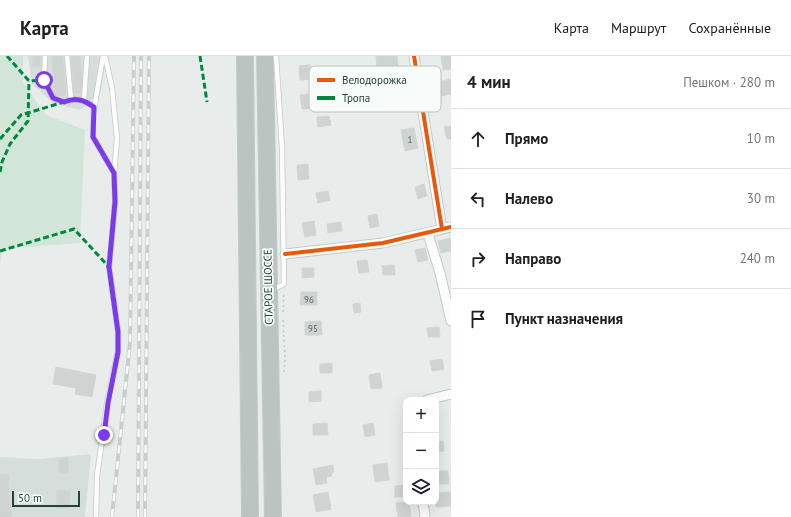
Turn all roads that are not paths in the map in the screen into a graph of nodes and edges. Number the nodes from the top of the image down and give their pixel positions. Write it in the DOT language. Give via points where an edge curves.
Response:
graph roads {
  1 [pos="45,56"];
  2 [pos="67,56"];
  3 [pos="87,56"];
  4 [pos="104,56"];
  5 [pos="245,56"];
  6 [pos="265,56"];
  7 [pos="276,56"];
  8 [pos="414,56"];
  9 [pos="416,66"];
  10 [pos="71,99"];
  11 [pos="84,100"];
  12 [pos="94,107"];
  13 [pos="425,112"];
  14 [pos="114,173"];
  15 [pos="447,228"];
  16 [pos="428,234"];
  17 [pos="285,254"];
  18 [pos="268,291"];
  19 [pos="451,321"];
  20 [pos="451,394"];
  21 [pos="439,397"];
  22 [pos="423,505"];
  23 [pos="96,517"];
  24 [pos="250,517"];
  25 [pos="273,517"];
  26 [pos="425,517"];
  1 -- 10 [label="lane" via="44,80 53,98 64,102"];
  2 -- 10 [label="lane"];
  3 -- 11 [label="lane"];
  4 -- 12 [label="lane"];
  4 -- 14 [label="lane" via="112,88 117,139"];
  5 -- 24 [label="highway, СТАРОЕ ШОССЕ"];
  6 -- 18 [label="highway, СТАРОЕ ШОССЕ"];
  7 -- 17 [label="lane"];
  8 -- 9 [label="street"];
  10 -- 11 [label="lane"];
  11 -- 12 [label="lane"];
  12 -- 14 [label="lane" via="93,137"];
  13 -- 15 [label="street"];
  14 -- 23 [label="lane" via="115,202 109,267 118,332 118,352 97,476"];
  15 -- 16 [label="street"];
  16 -- 17 [label="street" via="358,247"];
  16 -- 19 [label="street"];
  17 -- 18 [label="lane" via="284,284"];
  18 -- 25 [label="highway, СТАРОЕ ШОССЕ"];
  20 -- 21 [label="street"];
  22 -- 26 [label="street"];
}
